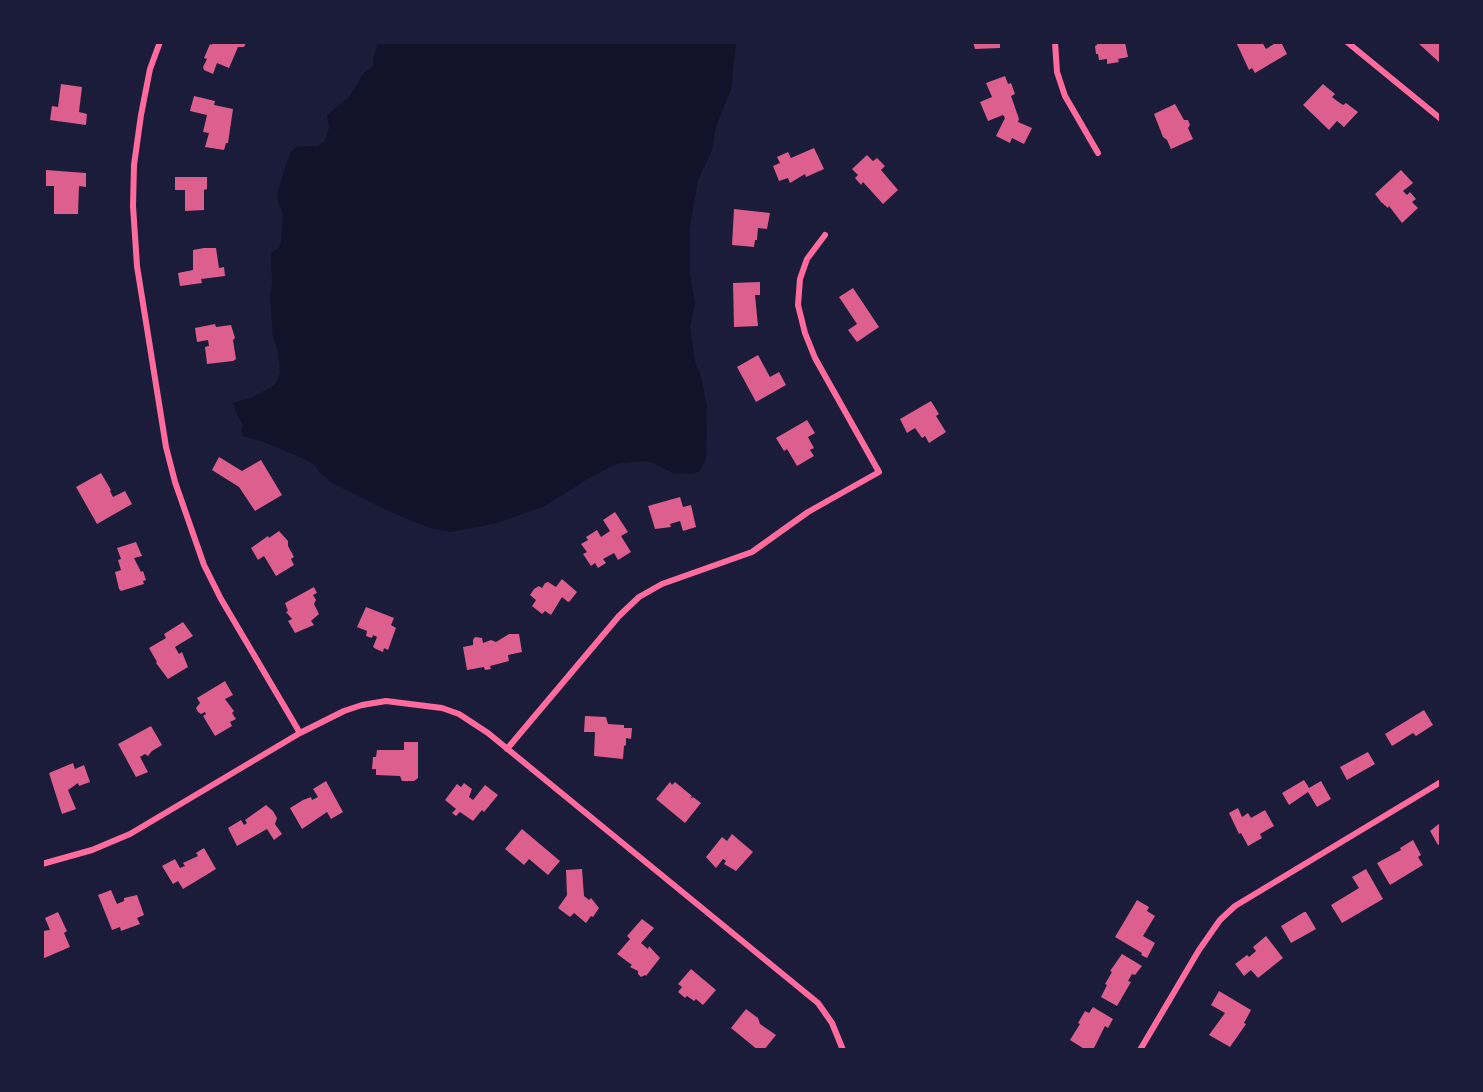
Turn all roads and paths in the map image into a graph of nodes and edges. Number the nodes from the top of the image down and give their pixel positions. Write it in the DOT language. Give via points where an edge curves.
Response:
graph roads {
  1 [pos="160,42"];
  2 [pos="1055,42"];
  3 [pos="1347,42"];
  4 [pos="1441,118"];
  5 [pos="1098,153"];
  6 [pos="825,235"];
  7 [pos="300,733"];
  8 [pos="507,749"];
  9 [pos="1441,782"];
  10 [pos="42,864"];
  11 [pos="843,1050"];
  12 [pos="1140,1050"];
  1 -- 7 [label="street" via="141,115 133,206 137,266 166,447 174,482 204,565"];
  2 -- 5 [label="street" via="1057,72 1065,96"];
  3 -- 4 [label="street"];
  6 -- 8 [label="street" via="807,259 800,279 798,305 815,358 879,472 808,512 752,552 662,584 639,597"];
  7 -- 8 [label="street" via="362,705 386,701 415,703 459,714"];
  7 -- 10 [label="street" via="130,834"];
  8 -- 11 [label="street" via="818,1003"];
  9 -- 12 [label="street" via="1235,906 1199,950"];
}
